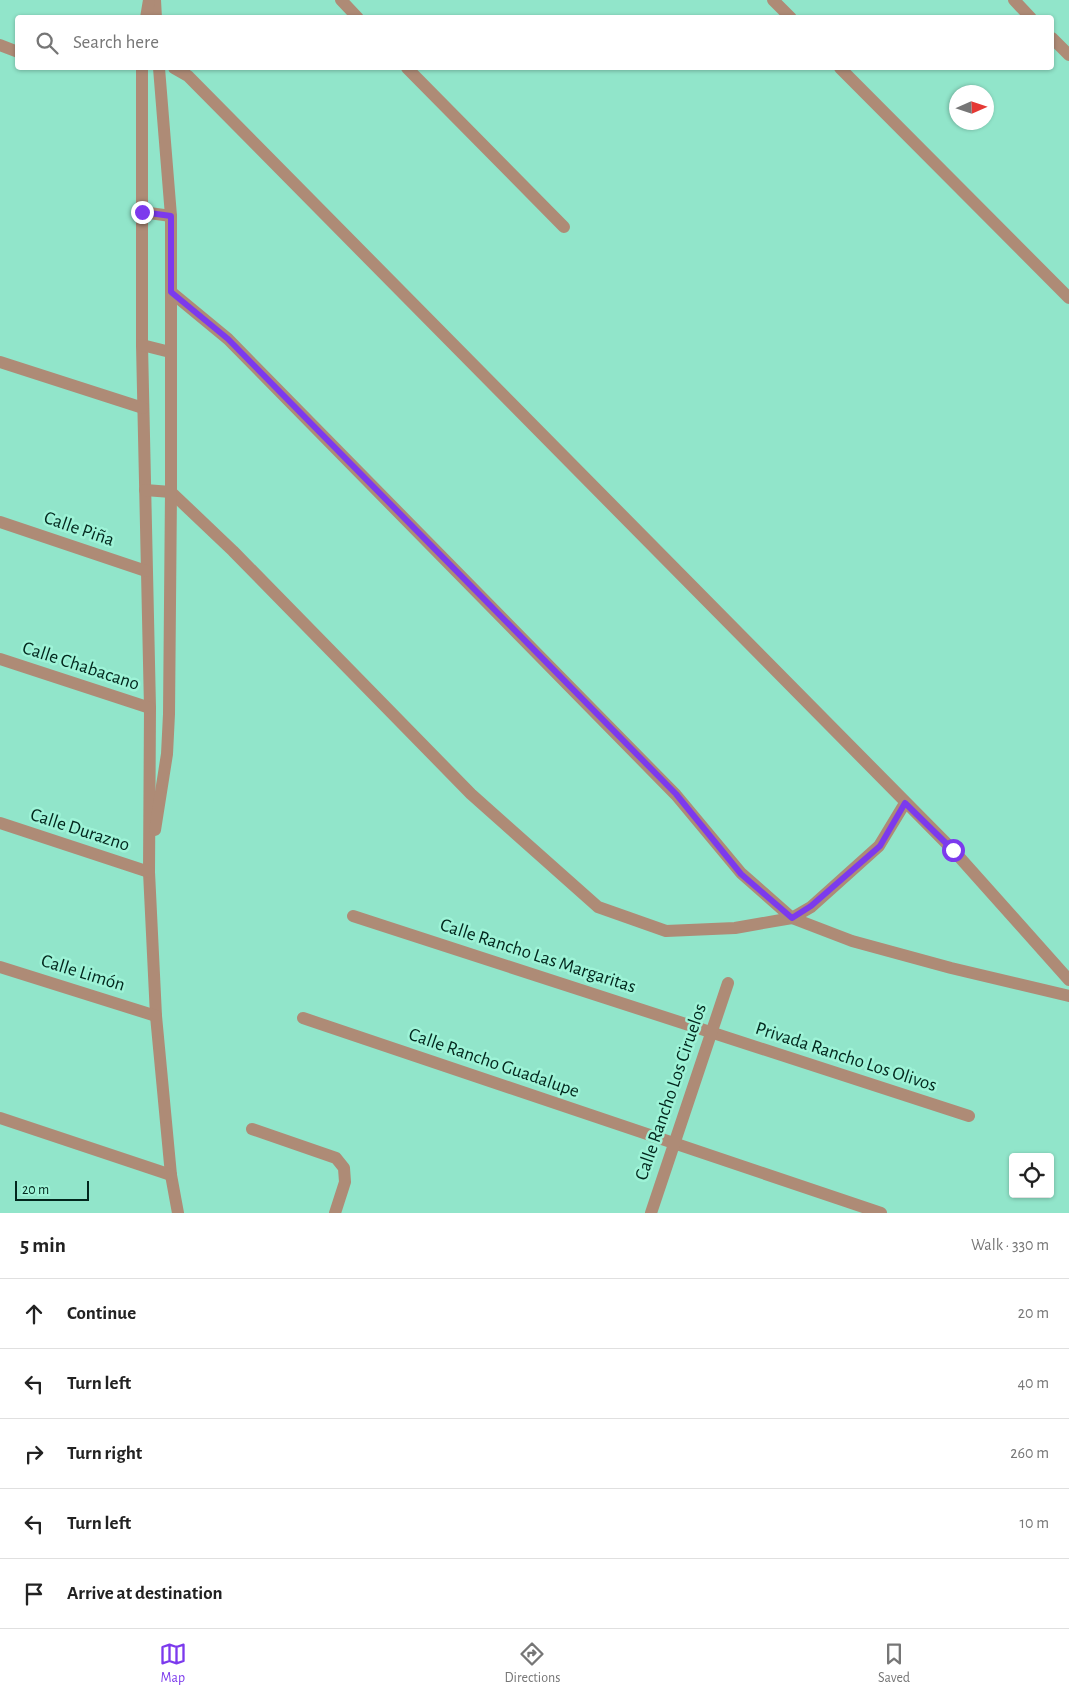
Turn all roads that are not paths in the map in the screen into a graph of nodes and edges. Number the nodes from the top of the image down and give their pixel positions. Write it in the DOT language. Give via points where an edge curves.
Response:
graph roads {
  1 [pos="149,0"];
  2 [pos="155,0"];
  3 [pos="341,0"];
  4 [pos="773,0"];
  5 [pos="1014,0"];
  6 [pos="146,15"];
  7 [pos="156,15"];
  8 [pos="355,15"];
  9 [pos="788,15"];
  10 [pos="1028,15"];
  11 [pos="1054,40"];
  12 [pos="0,45"];
  13 [pos="15,51"];
  14 [pos="1069,55"];
  15 [pos="142,70"];
  16 [pos="159,70"];
  17 [pos="178,70"];
  18 [pos="409,70"];
  19 [pos="842,70"];
  20 [pos="142,102"];
  21 [pos="162,105"];
  22 [pos="142,212"];
  23 [pos="171,216"];
  24 [pos="564,227"];
  25 [pos="171,292"];
  26 [pos="1069,298"];
  27 [pos="142,345"];
  28 [pos="170,352"];
  29 [pos="0,362"];
  30 [pos="143,408"];
  31 [pos="145,490"];
  32 [pos="171,492"];
  33 [pos="0,522"];
  34 [pos="146,571"];
  35 [pos="0,658"];
  36 [pos="150,708"];
  37 [pos="905,803"];
  38 [pos="0,823"];
  39 [pos="149,872"];
  40 [pos="353,916"];
  41 [pos="792,918"];
  42 [pos="0,967"];
  43 [pos="1069,980"];
  44 [pos="728,983"];
  45 [pos="1069,996"];
  46 [pos="156,1016"];
  47 [pos="303,1018"];
  48 [pos="711,1032"];
  49 [pos="969,1116"];
  50 [pos="0,1118"];
  51 [pos="252,1129"];
  52 [pos="674,1143"];
  53 [pos="171,1175"];
  54 [pos="178,1213"];
  55 [pos="335,1213"];
  56 [pos="651,1213"];
  57 [pos="881,1213"];
  1 -- 6 [label="street"];
  2 -- 7 [label="street"];
  3 -- 8 [label="street"];
  4 -- 9 [label="street"];
  5 -- 10 [label="street"];
  11 -- 14 [label="street"];
  12 -- 13 [label="street"];
  15 -- 20 [label="street"];
  16 -- 21 [label="street"];
  17 -- 37 [label="street" via="188,76"];
  18 -- 24 [label="street"];
  19 -- 26 [label="street"];
  20 -- 21 [label="street"];
  20 -- 22 [label="street"];
  21 -- 23 [label="street"];
  22 -- 23 [label="street"];
  22 -- 27 [label="street"];
  23 -- 25 [label="street"];
  25 -- 28 [label="street"];
  25 -- 41 [label="street" via="228,339 676,794 741,874"];
  27 -- 28 [label="street"];
  27 -- 30 [label="street"];
  28 -- 32 [label="street"];
  29 -- 30 [label="street"];
  30 -- 31 [label="street"];
  31 -- 32 [label="street"];
  31 -- 34 [label="street"];
  32 -- 39 [label="street" via="168,754"];
  32 -- 41 [label="street" via="471,794 598,907 666,931 735,928"];
  33 -- 34 [label="street, Calle Piña"];
  34 -- 36 [label="street"];
  35 -- 36 [label="street, Calle Chabacano"];
  36 -- 39 [label="street"];
  37 -- 41 [label="street" via="880,846 811,906"];
  37 -- 43 [label="street" via="953,850"];
  38 -- 39 [label="street, Calle Durazno"];
  39 -- 46 [label="street"];
  40 -- 48 [label="street, Calle Rancho Las Margaritas"];
  41 -- 45 [label="street" via="852,941"];
  42 -- 46 [label="street, Calle Limón"];
  44 -- 48 [label="street, Calle Rancho Los Ciruelos"];
  46 -- 53 [label="street"];
  47 -- 52 [label="street, Calle Rancho Guadalupe"];
  48 -- 49 [label="street, Privada Rancho Los Olivos"];
  48 -- 52 [label="street, Calle Rancho Los Ciruelos"];
  50 -- 53 [label="street"];
  51 -- 55 [label="street" via="336,1158 344,1168 345,1182"];
  52 -- 56 [label="street, Calle Rancho Los Ciruelos"];
  52 -- 57 [label="street, Calle Rancho Guadalupe"];
  53 -- 54 [label="street"];
}
